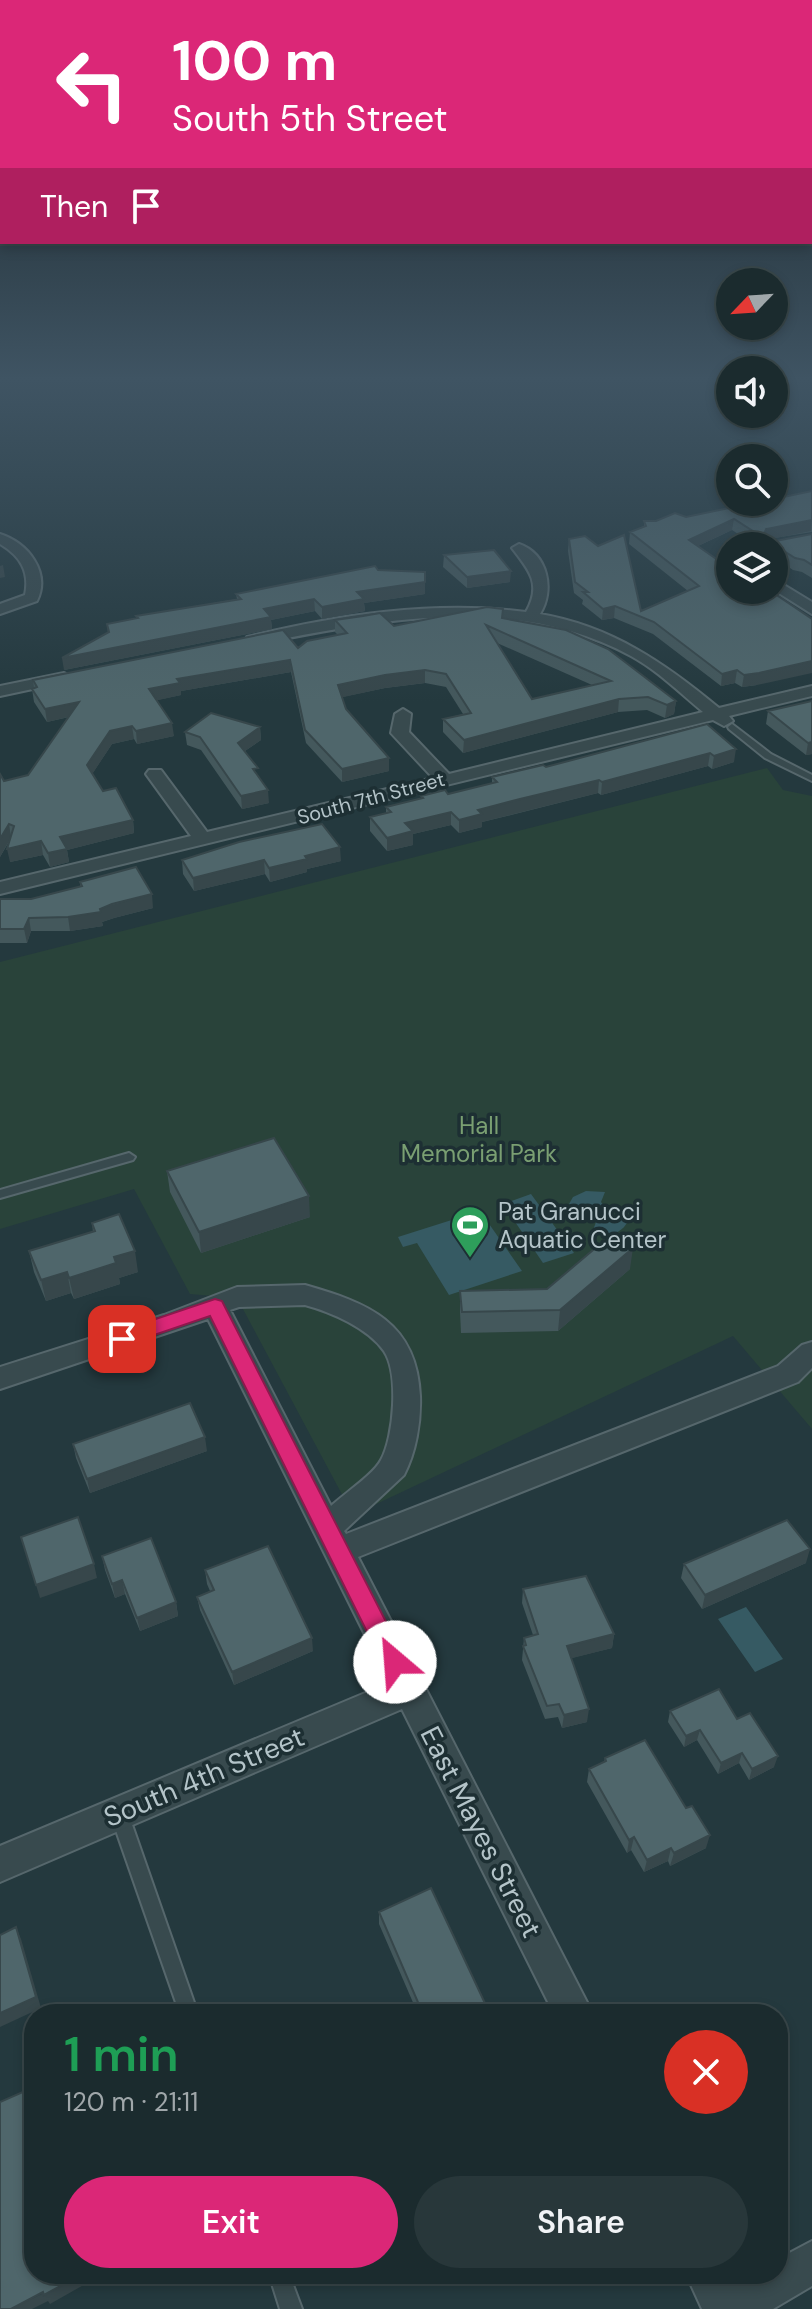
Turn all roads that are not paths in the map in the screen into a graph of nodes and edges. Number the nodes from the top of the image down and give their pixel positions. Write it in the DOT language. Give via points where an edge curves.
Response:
graph roads {
  1 [pos="0,538"];
  2 [pos="519,548"];
  3 [pos="788,593"];
  4 [pos="0,609"];
  5 [pos="812,609"];
  6 [pos="530,618"];
  7 [pos="238,643"];
  8 [pos="83,675"];
  9 [pos="0,691"];
  10 [pos="812,691"];
  11 [pos="403,714"];
  12 [pos="716,714"];
  13 [pos="732,727"];
  14 [pos="155,774"];
  15 [pos="812,778"];
  16 [pos="444,779"];
  17 [pos="203,840"];
  18 [pos="0,888"];
  19 [pos="129,1157"];
  20 [pos="0,1194"];
  21 [pos="215,1307"];
  22 [pos="812,1352"];
  23 [pos="0,1378"];
  24 [pos="332,1540"];
  25 [pos="409,1690"];
  26 [pos="119,1813"];
  27 [pos="0,1864"];
  28 [pos="186,2004"];
  29 [pos="569,2004"];
  30 [pos="812,2262"];
  31 [pos="788,2276"];
  32 [pos="282,2284"];
  33 [pos="712,2284"];
  34 [pos="775,2284"];
  35 [pos="291,2309"];
  36 [pos="725,2309"];
  37 [pos="733,2309"];
  1 -- 4 [label="street" via="26,555 36,585 32,598"];
  2 -- 6 [label="street" via="542,579 541,602"];
  3 -- 5 [label="street"];
  6 -- 7 [label="street" via="422,611"];
  6 -- 12 [label="street" via="575,628 635,652"];
  8 -- 9 [label="street"];
  10 -- 12 [label="street, South 7th Street"];
  11 -- 16 [label="street" via="400,733"];
  12 -- 13 [label="street"];
  12 -- 16 [label="street, South 7th Street"];
  13 -- 15 [label="lane" via="768,756"];
  14 -- 17 [label="street"];
  16 -- 17 [label="street, South 7th Street"];
  17 -- 18 [label="street, South 7th Street"];
  19 -- 20 [label="lane"];
  21 -- 23 [label="street"];
  21 -- 24 [label="street, East Mayes Street"];
  21 -- 24 [label="street" via="237,1297 305,1295 360,1317 399,1350 407,1416 394,1467"];
  22 -- 24 [label="street" via="788,1374 764,1384"];
  24 -- 25 [label="street, East Mayes Street"];
  25 -- 26 [label="street, South 4th Street"];
  25 -- 29 [label="street, East Mayes Street"];
  26 -- 27 [label="street, South 4th Street"];
  26 -- 28 [label="lane"];
  30 -- 31 [label="street"];
  32 -- 35 [label="lane"];
  33 -- 36 [label="street"];
  34 -- 37 [label="street"];
}
